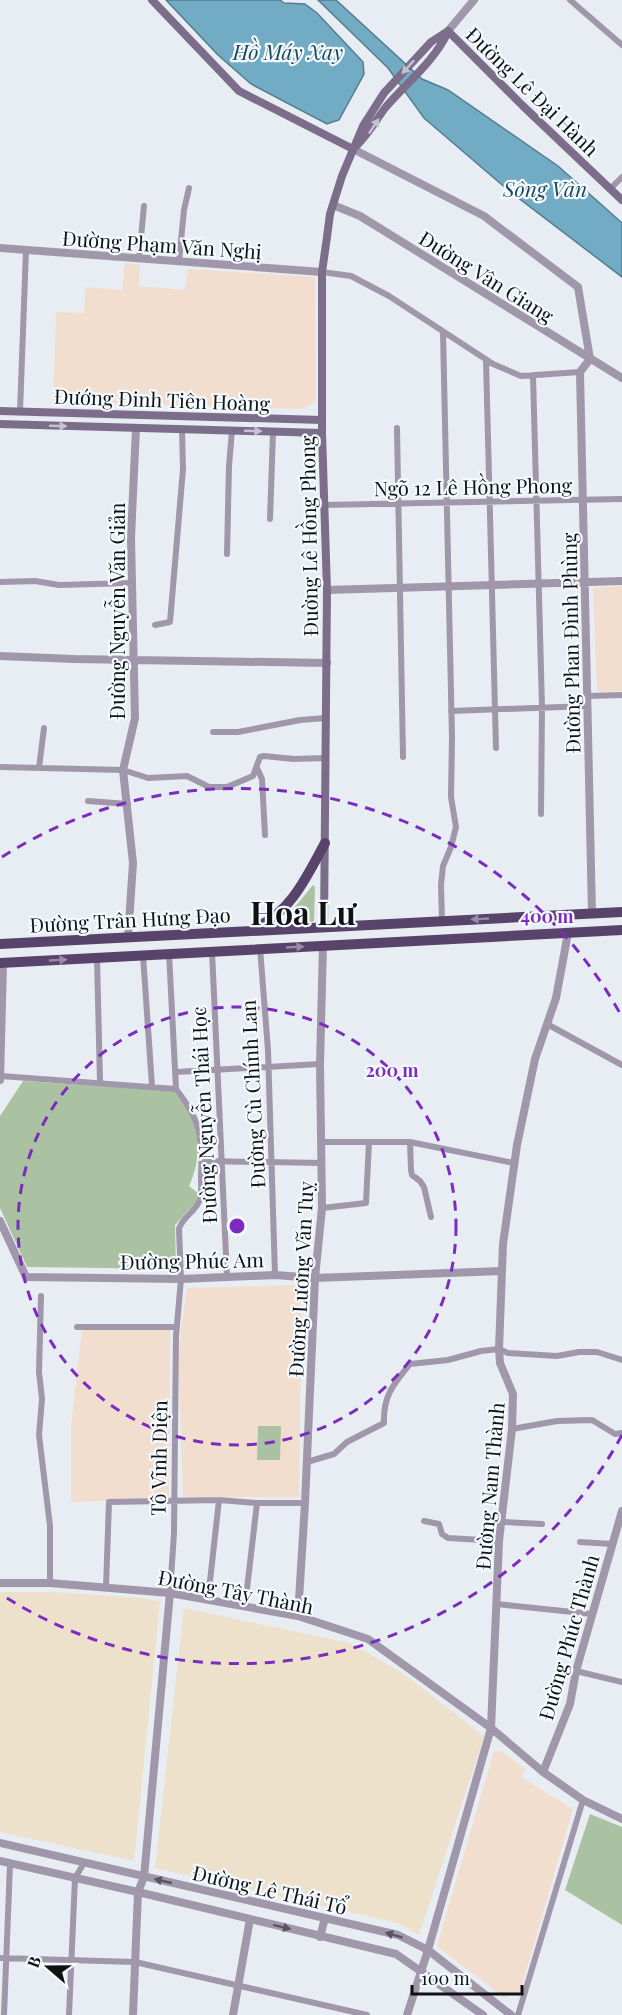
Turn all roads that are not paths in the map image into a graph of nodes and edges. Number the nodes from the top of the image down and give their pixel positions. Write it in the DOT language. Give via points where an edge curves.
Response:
graph roads {
  1 [pos="152,0"];
  2 [pos="474,0"];
  3 [pos="570,0"];
  4 [pos="448,31"];
  5 [pos="622,45"];
  6 [pos="353,149"];
  7 [pos="622,177"];
  8 [pos="189,188"];
  9 [pos="610,189"];
  10 [pos="622,200"];
  11 [pos="333,205"];
  12 [pos="144,206"];
  13 [pos="0,248"];
  14 [pos="26,250"];
  15 [pos="139,258"];
  16 [pos="179,261"];
  17 [pos="322,272"];
  18 [pos="443,332"];
  19 [pos="590,359"];
  20 [pos="486,360"];
  21 [pos="580,372"];
  22 [pos="533,375"];
  23 [pos="622,378"];
  24 [pos="0,411"];
  25 [pos="20,412"];
  26 [pos="109,414"];
  27 [pos="322,420"];
  28 [pos="0,424"];
  29 [pos="109,427"];
  30 [pos="136,428"];
  31 [pos="397,428"];
  32 [pos="182,429"];
  33 [pos="232,430"];
  34 [pos="273,432"];
  35 [pos="322,433"];
  36 [pos="622,499"];
  37 [pos="583,500"];
  38 [pos="537,501"];
  39 [pos="489,502"];
  40 [pos="446,503"];
  41 [pos="399,504"];
  42 [pos="324,506"];
  43 [pos="270,519"];
  44 [pos="227,554"];
  45 [pos="585,581"];
  46 [pos="622,581"];
  47 [pos="0,582"];
  48 [pos="132,584"];
  49 [pos="539,584"];
  50 [pos="491,585"];
  51 [pos="448,586"];
  52 [pos="401,588"];
  53 [pos="327,590"];
  54 [pos="155,625"];
  55 [pos="0,656"];
  56 [pos="134,660"];
  57 [pos="327,663"];
  58 [pos="622,695"];
  59 [pos="588,696"];
  60 [pos="588,706"];
  61 [pos="542,707"];
  62 [pos="495,709"];
  63 [pos="451,711"];
  64 [pos="326,718"];
  65 [pos="44,728"];
  66 [pos="213,732"];
  67 [pos="496,748"];
  68 [pos="403,757"];
  69 [pos="326,758"];
  70 [pos="39,768"];
  71 [pos="257,768"];
  72 [pos="1,769"];
  73 [pos="123,770"];
  74 [pos="88,801"];
  75 [pos="128,804"];
  76 [pos="541,814"];
  77 [pos="265,835"];
  78 [pos="325,843"];
  79 [pos="622,912"];
  80 [pos="592,913"];
  81 [pos="442,921"];
  82 [pos="324,926"];
  83 [pos="622,930"];
  84 [pos="246,931"];
  85 [pos="568,933"];
  86 [pos="128,937"];
  87 [pos="0,944"];
  88 [pos="323,945"];
  89 [pos="260,948"];
  90 [pos="212,951"];
  91 [pos="169,954"];
  92 [pos="143,955"];
  93 [pos="97,958"];
  94 [pos="1,963"];
  95 [pos="547,1024"];
  96 [pos="320,1064"];
  97 [pos="622,1065"];
  98 [pos="268,1066"];
  99 [pos="218,1070"];
  100 [pos="176,1072"];
  101 [pos="0,1078"];
  102 [pos="100,1082"];
  103 [pos="152,1086"];
  104 [pos="176,1089"];
  105 [pos="322,1142"];
  106 [pos="369,1142"];
  107 [pos="410,1142"];
  108 [pos="202,1161"];
  109 [pos="222,1162"];
  110 [pos="272,1162"];
  111 [pos="322,1163"];
  112 [pos="514,1163"];
  113 [pos="322,1208"];
  114 [pos="431,1217"];
  115 [pos="0,1223"];
  116 [pos="502,1271"];
  117 [pos="275,1275"];
  118 [pos="227,1277"];
  119 [pos="315,1278"];
  120 [pos="181,1279"];
  121 [pos="41,1296"];
  122 [pos="77,1327"];
  123 [pos="177,1327"];
  124 [pos="498,1349"];
  125 [pos="622,1360"];
  126 [pos="512,1429"];
  127 [pos="622,1433"];
  128 [pos="307,1462"];
  129 [pos="219,1500"];
  130 [pos="173,1501"];
  131 [pos="257,1503"];
  132 [pos="305,1503"];
  133 [pos="622,1511"];
  134 [pos="424,1521"];
  135 [pos="503,1522"];
  136 [pos="542,1524"];
  137 [pos="499,1541"];
  138 [pos="580,1542"];
  139 [pos="612,1544"];
  140 [pos="0,1583"];
  141 [pos="50,1583"];
  142 [pos="106,1587"];
  143 [pos="170,1593"];
  144 [pos="208,1599"];
  145 [pos="497,1604"];
  146 [pos="245,1606"];
  147 [pos="592,1614"];
  148 [pos="298,1616"];
  149 [pos="576,1671"];
  150 [pos="622,1682"];
  151 [pos="491,1728"];
  152 [pos="543,1772"];
  153 [pos="583,1800"];
  154 [pos="622,1819"];
  155 [pos="0,1844"];
  156 [pos="0,1862"];
  157 [pos="84,1863"];
  158 [pos="10,1864"];
  159 [pos="144,1877"];
  160 [pos="75,1878"];
  161 [pos="138,1892"];
  162 [pos="325,1918"];
  163 [pos="250,1920"];
  164 [pos="320,1937"];
  165 [pos="428,1950"];
  166 [pos="3,1958"];
  167 [pos="70,1960"];
  168 [pos="135,1962"];
  169 [pos="421,1971"];
  170 [pos="238,1986"];
  171 [pos="4,2015"];
  172 [pos="69,2015"];
  173 [pos="134,2015"];
  174 [pos="233,2015"];
  175 [pos="367,2015"];
  176 [pos="406,2015"];
  177 [pos="483,2015"];
  178 [pos="511,2015"];
  179 [pos="518,2015"];
  1 -- 6 [label="main road" via="239,91"];
  2 -- 4 [label="street"];
  3 -- 5 [label="street"];
  6 -- 4 [label="main road, Đuờng Lê Hồng Phong, one-way" via="439,50"];
  4 -- 6 [label="main road, Đuờng Lê Hồng Phong, one-way" via="431,42 384,93"];
  4 -- 9 [label="main road, Đường Lê Đại Hành"];
  6 -- 11 [label="main road, Đuờng Lê Hồng Phong"];
  6 -- 19 [label="street" via="484,216 578,287"];
  7 -- 9 [label="street"];
  8 -- 16 [label="street"];
  9 -- 10 [label="main road, Đường Lê Đại Hành"];
  11 -- 17 [label="main road, Đuờng Lê Hồng Phong"];
  11 -- 19 [label="street, Đường Vân Giang" via="360,216"];
  12 -- 15 [label="street"];
  13 -- 14 [label="street, Đường Phạm Văn Nghị"];
  14 -- 15 [label="street, Đường Phạm Văn Nghị"];
  14 -- 25 [label="street"];
  15 -- 16 [label="street, Đường Phạm Văn Nghị"];
  16 -- 17 [label="street, Đường Phạm Văn Nghị"];
  17 -- 18 [label="street" via="351,276"];
  17 -- 27 [label="main road, Đuờng Lê Hồng Phong"];
  18 -- 20 [label="street"];
  18 -- 40 [label="street"];
  19 -- 21 [label="street"];
  19 -- 23 [label="street, Đường Vân Giang"];
  20 -- 22 [label="street" via="521,376"];
  20 -- 39 [label="street"];
  21 -- 22 [label="street"];
  21 -- 37 [label="street, Đường Phan Đình Phùng"];
  22 -- 38 [label="street"];
  24 -- 25 [label="main road, Đướng Đinh Tiên Hoàng"];
  25 -- 26 [label="main road, Đướng Đinh Tiên Hoàng"];
  26 -- 27 [label="main road, Đướng Đinh Tiên Hoàng"];
  26 -- 29 [label="street"];
  27 -- 35 [label="main road, Đuờng Lê Hồng Phong"];
  28 -- 29 [label="main road, Đướng Đinh Tiên Hoàng, one-way"];
  29 -- 30 [label="main road, Đướng Đinh Tiên Hoàng"];
  30 -- 32 [label="main road, Đướng Đinh Tiên Hoàng"];
  30 -- 48 [label="street, Đường Nguyễn Văn Giản"];
  31 -- 41 [label="street"];
  32 -- 33 [label="main road, Đướng Đinh Tiên Hoàng"];
  32 -- 54 [label="street" via="183,468 170,622"];
  33 -- 34 [label="main road, Đướng Đinh Tiên Hoàng, one-way"];
  33 -- 44 [label="street"];
  34 -- 35 [label="main road, Đướng Đinh Tiên Hoàng"];
  34 -- 43 [label="street"];
  35 -- 42 [label="main road, Đuờng Lê Hồng Phong"];
  36 -- 37 [label="street, Ngõ 12 Lê Hồng Phong"];
  37 -- 38 [label="street, Ngõ 12 Lê Hồng Phong"];
  37 -- 45 [label="street, Đường Phan Đình Phùng"];
  38 -- 39 [label="street, Ngõ 12 Lê Hồng Phong"];
  38 -- 49 [label="street"];
  39 -- 40 [label="street, Ngõ 12 Lê Hồng Phong"];
  39 -- 50 [label="street"];
  40 -- 41 [label="street, Ngõ 12 Lê Hồng Phong"];
  40 -- 51 [label="street"];
  41 -- 42 [label="street, Ngõ 12 Lê Hồng Phong"];
  41 -- 52 [label="street"];
  42 -- 53 [label="main road, Đuờng Lê Hồng Phong"];
  45 -- 46 [label="street"];
  45 -- 49 [label="street"];
  45 -- 59 [label="street, Đường Phan Đình Phùng"];
  47 -- 48 [label="street"];
  48 -- 56 [label="street, Đường Nguyễn Văn Giản"];
  49 -- 50 [label="street"];
  49 -- 61 [label="street"];
  50 -- 51 [label="street"];
  50 -- 62 [label="street"];
  51 -- 52 [label="street"];
  51 -- 63 [label="street"];
  52 -- 53 [label="street"];
  52 -- 68 [label="street"];
  53 -- 57 [label="main road, Đuờng Lê Hồng Phong"];
  55 -- 56 [label="street"];
  56 -- 57 [label="street"];
  56 -- 73 [label="street, Đường Nguyễn Văn Giản" via="135,718"];
  57 -- 64 [label="main road, Đuờng Lê Hồng Phong"];
  58 -- 59 [label="street"];
  59 -- 60 [label="street, Đường Phan Đình Phùng"];
  60 -- 61 [label="street"];
  60 -- 80 [label="street, Đường Phan Đình Phùng"];
  61 -- 62 [label="street"];
  61 -- 76 [label="street"];
  62 -- 63 [label="street"];
  62 -- 67 [label="street"];
  63 -- 81 [label="street" via="456,827 443,866"];
  64 -- 66 [label="street" via="238,732"];
  64 -- 69 [label="main road, Đuờng Lê Hồng Phong"];
  65 -- 70 [label="street"];
  69 -- 71 [label="street" via="264,756"];
  69 -- 78 [label="main road, Đuờng Lê Hồng Phong"];
  70 -- 72 [label="street"];
  70 -- 73 [label="street"];
  71 -- 73 [label="street" via="254,776 226,787 209,787 187,777 147,778"];
  71 -- 77 [label="street" via="262,779"];
  73 -- 75 [label="street, Đường Nguyễn Văn Giản"];
  74 -- 75 [label="street"];
  75 -- 86 [label="street, Đường Nguyễn Văn Giản" via="133,863"];
  78 -- 82 [label="main road, Đuờng Lê Hồng Phong"];
  78 -- 84 [label="highway" via="285,908 268,922"];
  79 -- 80 [label="highway, Đường Trân Hưng Đạo"];
  80 -- 81 [label="highway, Đường Trân Hưng Đạo, one-way"];
  81 -- 82 [label="highway, Đường Trân Hưng Đạo"];
  82 -- 84 [label="highway, Đường Trân Hưng Đạo"];
  82 -- 88 [label="highway"];
  83 -- 85 [label="highway, Đường Trân Hưng Đạo"];
  84 -- 86 [label="highway, Đường Trân Hưng Đạo"];
  85 -- 88 [label="highway, Đường Trân Hưng Đạo"];
  85 -- 95 [label="street, Đường Nam Thành" via="556,999"];
  86 -- 87 [label="highway, Đường Trân Hưng Đạo"];
  89 -- 88 [label="highway, Đường Trân Hưng Đạo, one-way"];
  88 -- 96 [label="street, Đường Lương Văn Tuỵ"];
  89 -- 90 [label="highway, Đường Trân Hưng Đạo"];
  89 -- 98 [label="street, Đường Cù Chính Lan"];
  90 -- 91 [label="highway, Đường Trân Hưng Đạo"];
  90 -- 99 [label="street, Đường Nguyễn Thái Học"];
  91 -- 92 [label="highway, Đường Trân Hưng Đạo"];
  91 -- 100 [label="street"];
  92 -- 93 [label="highway, Đường Trân Hưng Đạo"];
  92 -- 103 [label="street"];
  94 -- 93 [label="highway, Đường Trân Hưng Đạo, one-way"];
  93 -- 102 [label="street"];
  94 -- 101 [label="street"];
  95 -- 97 [label="street"];
  95 -- 112 [label="street, Đường Nam Thành" via="535,1059"];
  96 -- 98 [label="street"];
  96 -- 105 [label="street, Đường Lương Văn Tuỵ"];
  98 -- 99 [label="street"];
  98 -- 110 [label="street, Đường Cù Chính Lan"];
  99 -- 100 [label="street"];
  99 -- 109 [label="street, Đường Nguyễn Thái Học"];
  100 -- 104 [label="street"];
  101 -- 102 [label="street"];
  102 -- 103 [label="street"];
  103 -- 104 [label="street"];
  104 -- 108 [label="street, Tô Vĩnh Diện" via="197,1122"];
  105 -- 106 [label="street"];
  105 -- 111 [label="street, Đường Lương Văn Tuỵ"];
  106 -- 107 [label="street"];
  106 -- 113 [label="street" via="366,1203"];
  107 -- 112 [label="street"];
  107 -- 114 [label="street" via="412,1175 424,1187"];
  108 -- 109 [label="street"];
  108 -- 120 [label="street, Tô Vĩnh Diện" via="199,1201 179,1229"];
  109 -- 110 [label="street"];
  109 -- 118 [label="street, Đường Nguyễn Thái Học"];
  110 -- 111 [label="street"];
  110 -- 117 [label="street, Đường Cù Chính Lan"];
  111 -- 113 [label="street, Đường Lương Văn Tuỵ"];
  112 -- 116 [label="street, Đường Nam Thành"];
  113 -- 119 [label="street, Đường Lương Văn Tuỵ"];
  115 -- 120 [label="street, Đường Phúc Am" via="26,1277"];
  116 -- 119 [label="street, Đường Phúc Am"];
  116 -- 124 [label="street, Đường Nam Thành"];
  117 -- 118 [label="street, Đường Phúc Am"];
  117 -- 119 [label="street, Đường Phúc Am"];
  118 -- 120 [label="street, Đường Phúc Am"];
  119 -- 128 [label="street, Đường Lương Văn Tuỵ"];
  120 -- 123 [label="street, Tô Vĩnh Diện"];
  121 -- 141 [label="street" via="39,1435 50,1526"];
  122 -- 123 [label="street"];
  123 -- 130 [label="street, Tô Vĩnh Diện"];
  124 -- 125 [label="street" via="557,1356 597,1352"];
  124 -- 126 [label="street, Đường Nam Thành" via="513,1394"];
  124 -- 128 [label="street" via="410,1364 389,1391 384,1423 347,1442 334,1454"];
  126 -- 127 [label="street" via="592,1420 615,1434"];
  126 -- 135 [label="street, Đường Nam Thành"];
  128 -- 132 [label="street, Đường Lương Văn Tuỵ"];
  129 -- 130 [label="street"];
  129 -- 131 [label="street"];
  129 -- 144 [label="street"];
  130 -- 142 [label="street" via="109,1502"];
  130 -- 143 [label="street, Tô Vĩnh Diện"];
  131 -- 132 [label="street"];
  131 -- 146 [label="street"];
  132 -- 148 [label="street, Đường Lương Văn Tuỵ"];
  133 -- 139 [label="street, Đường Phúc Thành"];
  134 -- 137 [label="street" via="439,1524 448,1538"];
  135 -- 136 [label="street"];
  135 -- 137 [label="street, Đường Nam Thành"];
  137 -- 145 [label="street, Đường Nam Thành"];
  138 -- 139 [label="street"];
  139 -- 147 [label="street, Đường Phúc Thành"];
  140 -- 141 [label="street, Đường Tây Thành"];
  141 -- 142 [label="street, Đường Tây Thành"];
  142 -- 143 [label="street, Đường Tây Thành"];
  143 -- 144 [label="street, Đường Tây Thành"];
  143 -- 159 [label="street, Tô Vĩnh Diện"];
  144 -- 146 [label="street, Đường Tây Thành"];
  145 -- 147 [label="street"];
  145 -- 151 [label="street, Đường Nam Thành"];
  146 -- 148 [label="street, Đường Tây Thành"];
  147 -- 149 [label="street, Đường Phúc Thành"];
  148 -- 151 [label="street, Đường Tây Thành" via="368,1639"];
  149 -- 150 [label="street"];
  149 -- 152 [label="street, Đường Phúc Thành" via="570,1704"];
  151 -- 152 [label="street, Đường Tây Thành"];
  151 -- 165 [label="street, Đường Nam Thành"];
  152 -- 153 [label="street, Đường Tây Thành"];
  153 -- 154 [label="street, Đường Tây Thành"];
  153 -- 179 [label="street"];
  155 -- 157 [label="street, Đường Lê Thái Tổ"];
  156 -- 158 [label="street, Đường Lê Thái Tổ"];
  157 -- 159 [label="street, Đường Lê Thái Tổ"];
  157 -- 160 [label="street"];
  158 -- 160 [label="street, Đường Lê Thái Tổ"];
  158 -- 166 [label="street"];
  159 -- 161 [label="street, Tô Vĩnh Diện"];
  162 -- 159 [label="street, Đường Lê Thái Tổ, one-way"];
  160 -- 161 [label="street, Đường Lê Thái Tổ"];
  160 -- 167 [label="street"];
  161 -- 163 [label="street, Đường Lê Thái Tổ"];
  161 -- 168 [label="street, Tô Vĩnh Diện"];
  162 -- 164 [label="street"];
  165 -- 162 [label="street, Đường Lê Thái Tổ, one-way" via="398,1935"];
  163 -- 164 [label="street, Đường Lê Thái Tổ, one-way"];
  163 -- 170 [label="street"];
  164 -- 169 [label="street, Đường Lê Thái Tổ" via="396,1954"];
  165 -- 169 [label="street, Đường Nam Thành"];
  165 -- 178 [label="street, Đường Lê Thái Tổ"];
  166 -- 167 [label="street"];
  166 -- 171 [label="street"];
  167 -- 168 [label="street"];
  167 -- 172 [label="street"];
  168 -- 170 [label="street"];
  168 -- 173 [label="street, Tô Vĩnh Diện"];
  169 -- 176 [label="street, Đường Nam Thành"];
  169 -- 177 [label="street, Đường Lê Thái Tổ"];
  170 -- 174 [label="street"];
  170 -- 175 [label="street"];
}
